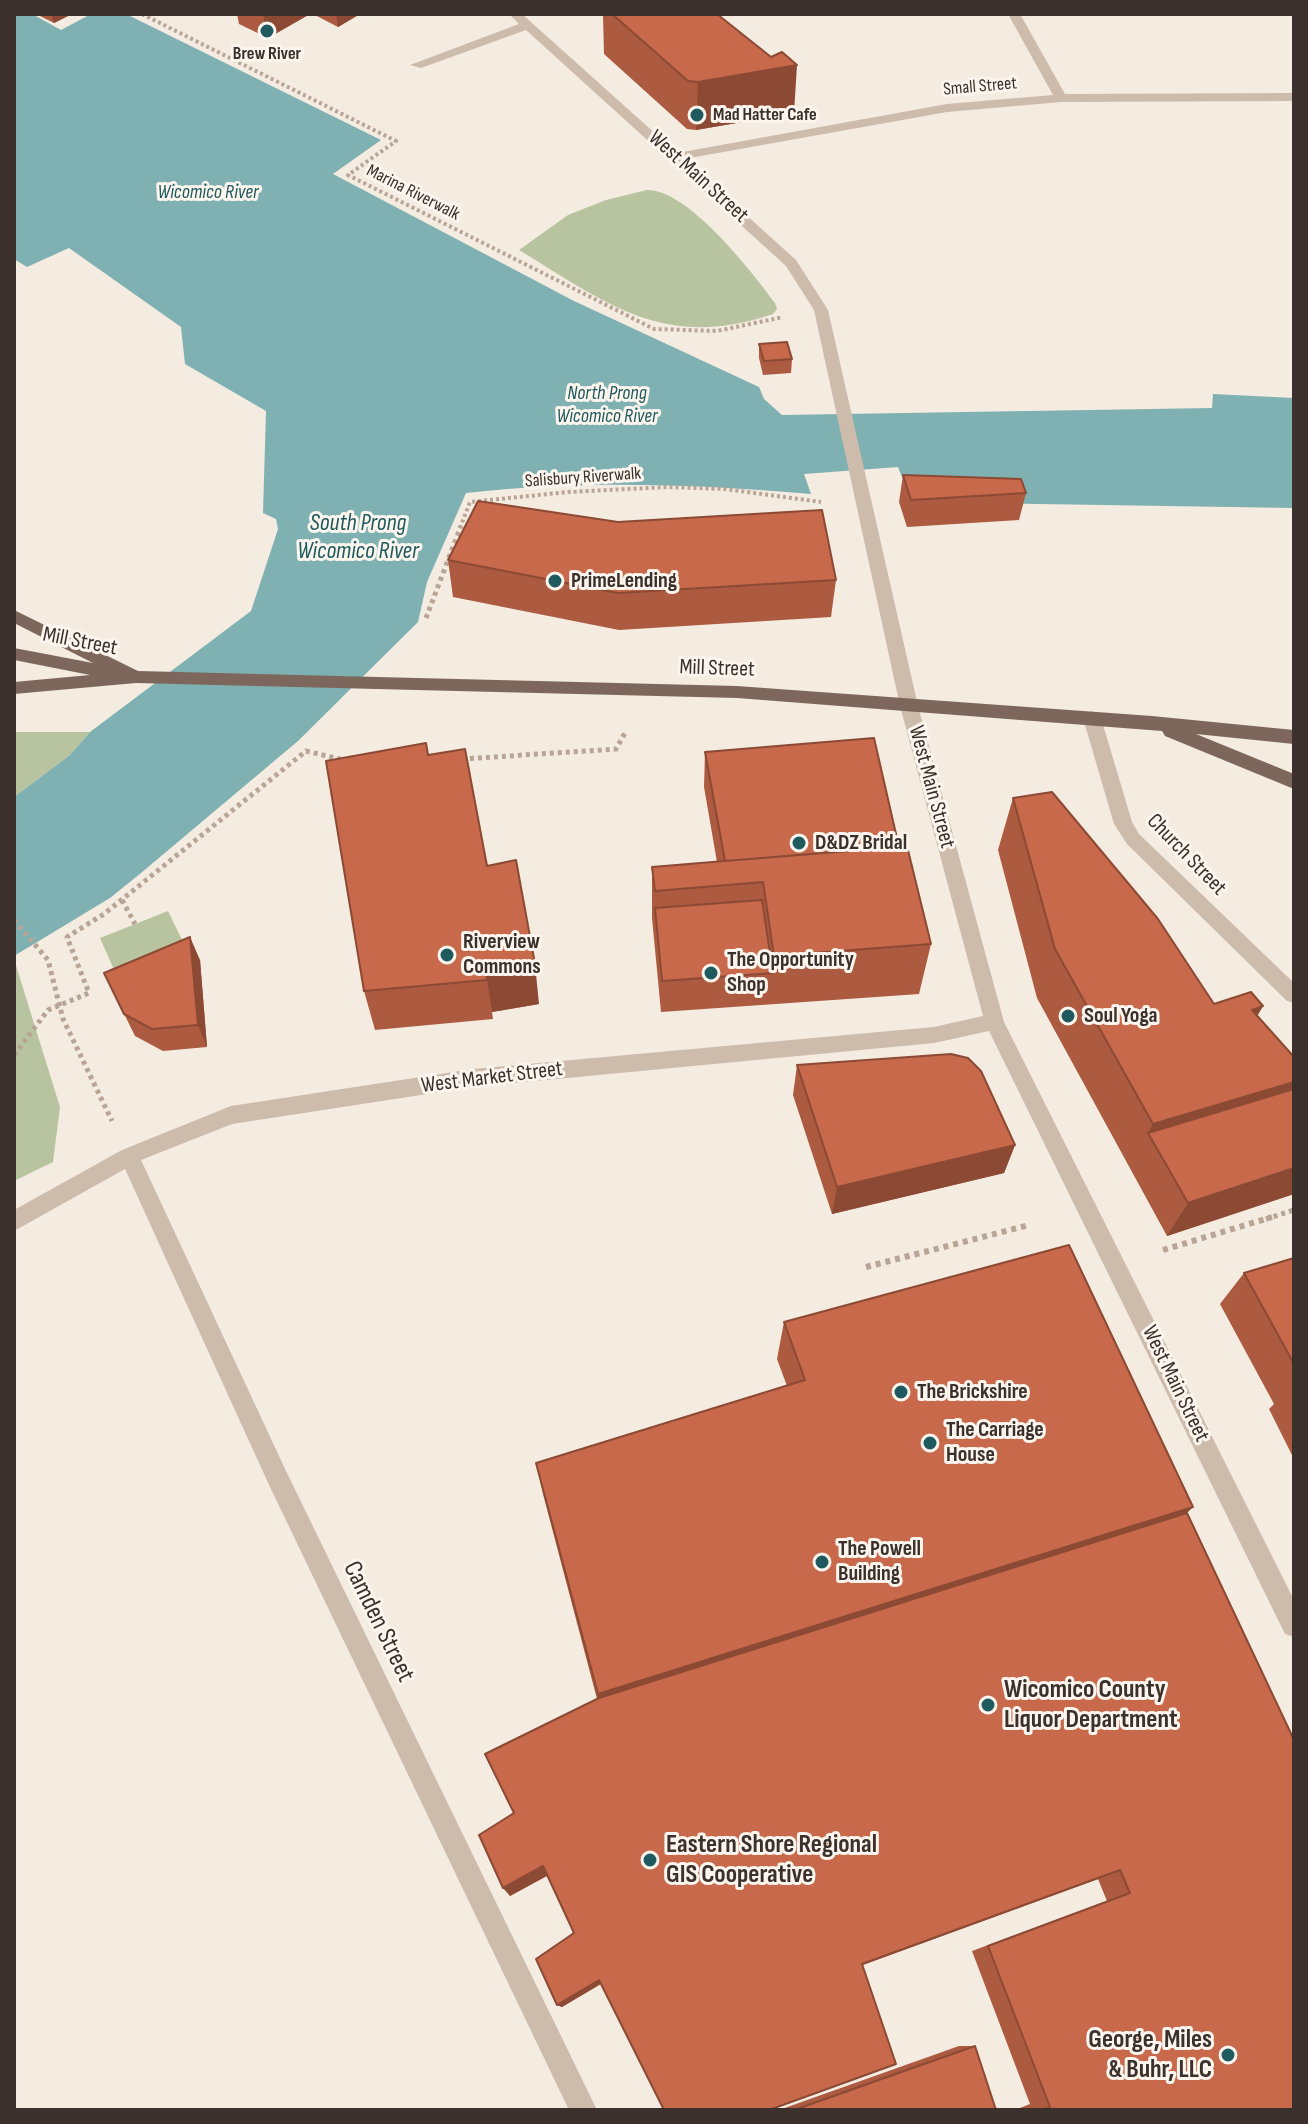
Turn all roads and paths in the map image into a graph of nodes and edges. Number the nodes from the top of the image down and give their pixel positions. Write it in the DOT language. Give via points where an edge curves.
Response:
graph roads {
  1 [pos="142,14"];
  2 [pos="515,14"];
  3 [pos="1014,14"];
  4 [pos="528,25"];
  5 [pos="416,65"];
  6 [pos="1294,97"];
  7 [pos="1061,98"];
  8 [pos="675,157"];
  9 [pos="784,317"];
  10 [pos="821,502"];
  11 [pos="14,616"];
  12 [pos="426,618"];
  13 [pos="14,654"];
  14 [pos="136,677"];
  15 [pos="14,688"];
  16 [pos="909,706"];
  17 [pos="1092,718"];
  18 [pos="1152,723"];
  19 [pos="625,733"];
  20 [pos="1294,737"];
  21 [pos="458,759"];
  22 [pos="358,760"];
  23 [pos="1294,782"];
  24 [pos="122,900"];
  25 [pos="14,920"];
  26 [pos="135,924"];
  27 [pos="1294,995"];
  28 [pos="59,1005"];
  29 [pos="994,1022"];
  30 [pos="14,1055"];
  31 [pos="129,1156"];
  32 [pos="1294,1210"];
  33 [pos="14,1221"];
  34 [pos="1029,1225"];
  35 [pos="1163,1250"];
  36 [pos="866,1267"];
  37 [pos="1294,1625"];
  38 [pos="583,2110"];
  1 -- 9 [label="path, Marina Riverwalk" via="396,141 348,175 654,329 717,331"];
  2 -- 4 [label="street, West Main Street"];
  3 -- 7 [label="street"];
  4 -- 5 [label="street"];
  4 -- 8 [label="street, West Main Street"];
  6 -- 7 [label="street, Small Street"];
  7 -- 8 [label="street, Small Street" via="947,108"];
  8 -- 16 [label="street, West Main Street" via="791,263 821,310"];
  10 -- 12 [label="path, Salisbury Riverwalk" via="669,486 556,491 470,502"];
  11 -- 14 [label="main road"];
  13 -- 14 [label="main road, Mill Street"];
  14 -- 15 [label="main road, Mill Street"];
  14 -- 16 [label="main road, Mill Street" via="737,692"];
  16 -- 17 [label="main road, Mill Street"];
  16 -- 29 [label="street, West Main Street"];
  17 -- 18 [label="main road, Mill Street"];
  17 -- 27 [label="street, Church Street" via="1123,824 1133,839"];
  18 -- 20 [label="main road, Mill Street"];
  18 -- 23 [label="main road"];
  19 -- 21 [label="path" via="616,749"];
  22 -- 24 [label="path" via="306,751"];
  24 -- 26 [label="path"];
  24 -- 28 [label="path" via="67,937 89,993"];
  25 -- 28 [label="path" via="48,960"];
  28 -- 30 [label="path" via="48,1010"];
  28 -- 31 [label="path"];
  29 -- 31 [label="street, West Market Street" via="934,1035 473,1078 231,1115"];
  29 -- 37 [label="street, West Main Street"];
  31 -- 33 [label="street, West Market Street"];
  31 -- 38 [label="street, Camden Street" via="272,1466"];
  32 -- 35 [label="path"];
  34 -- 36 [label="path"];
}
